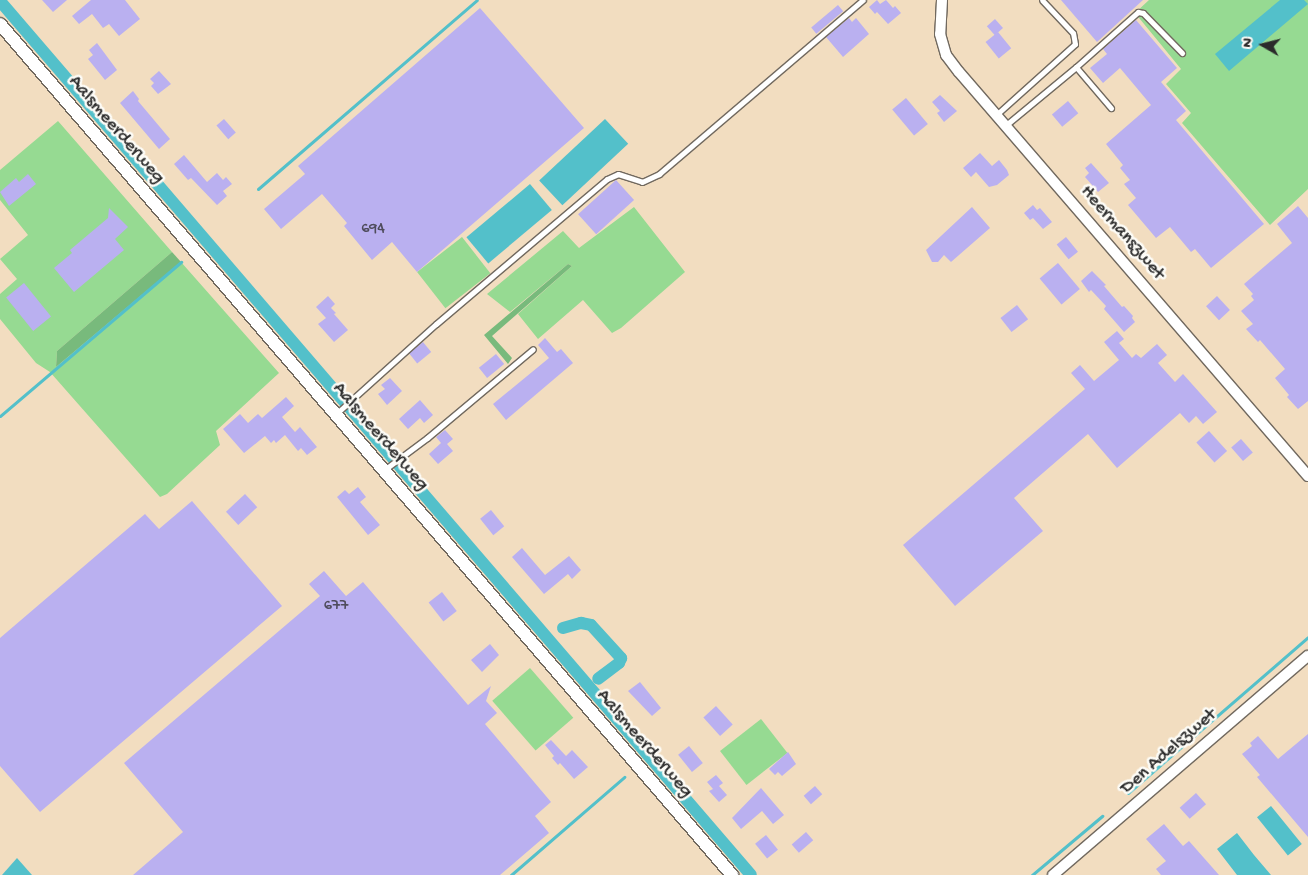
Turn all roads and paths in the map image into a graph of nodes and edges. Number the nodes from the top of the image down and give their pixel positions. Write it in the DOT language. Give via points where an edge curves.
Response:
graph roads {
  1 [pos="863,0"];
  2 [pos="942,0"];
  3 [pos="1042,0"];
  4 [pos="0,24"];
  5 [pos="1182,53"];
  6 [pos="1076,67"];
  7 [pos="1111,108"];
  8 [pos="996,115"];
  9 [pos="1006,125"];
  10 [pos="533,349"];
  11 [pos="338,412"];
  12 [pos="388,467"];
  13 [pos="1308,476"];
  14 [pos="1308,656"];
  15 [pos="732,875"];
  16 [pos="1053,875"];
  1 -- 11 [label="lane" via="659,174 642,182 618,174 607,179"];
  2 -- 8 [label="street, Heermanszwet" via="940,34 946,55"];
  3 -- 8 [label="lane" via="1073,34 1075,44"];
  4 -- 11 [label="street, Aalsmeerderweg"];
  5 -- 6 [label="lane" via="1143,13 1138,12"];
  6 -- 7 [label="lane"];
  6 -- 9 [label="lane"];
  8 -- 9 [label="street, Heermanszwet"];
  9 -- 13 [label="street, Heermanszwet"];
  10 -- 12 [label="lane"];
  11 -- 12 [label="street, Aalsmeerderweg"];
  12 -- 15 [label="street, Aalsmeerderweg"];
  14 -- 16 [label="street, Den Adelszwet"];
}
